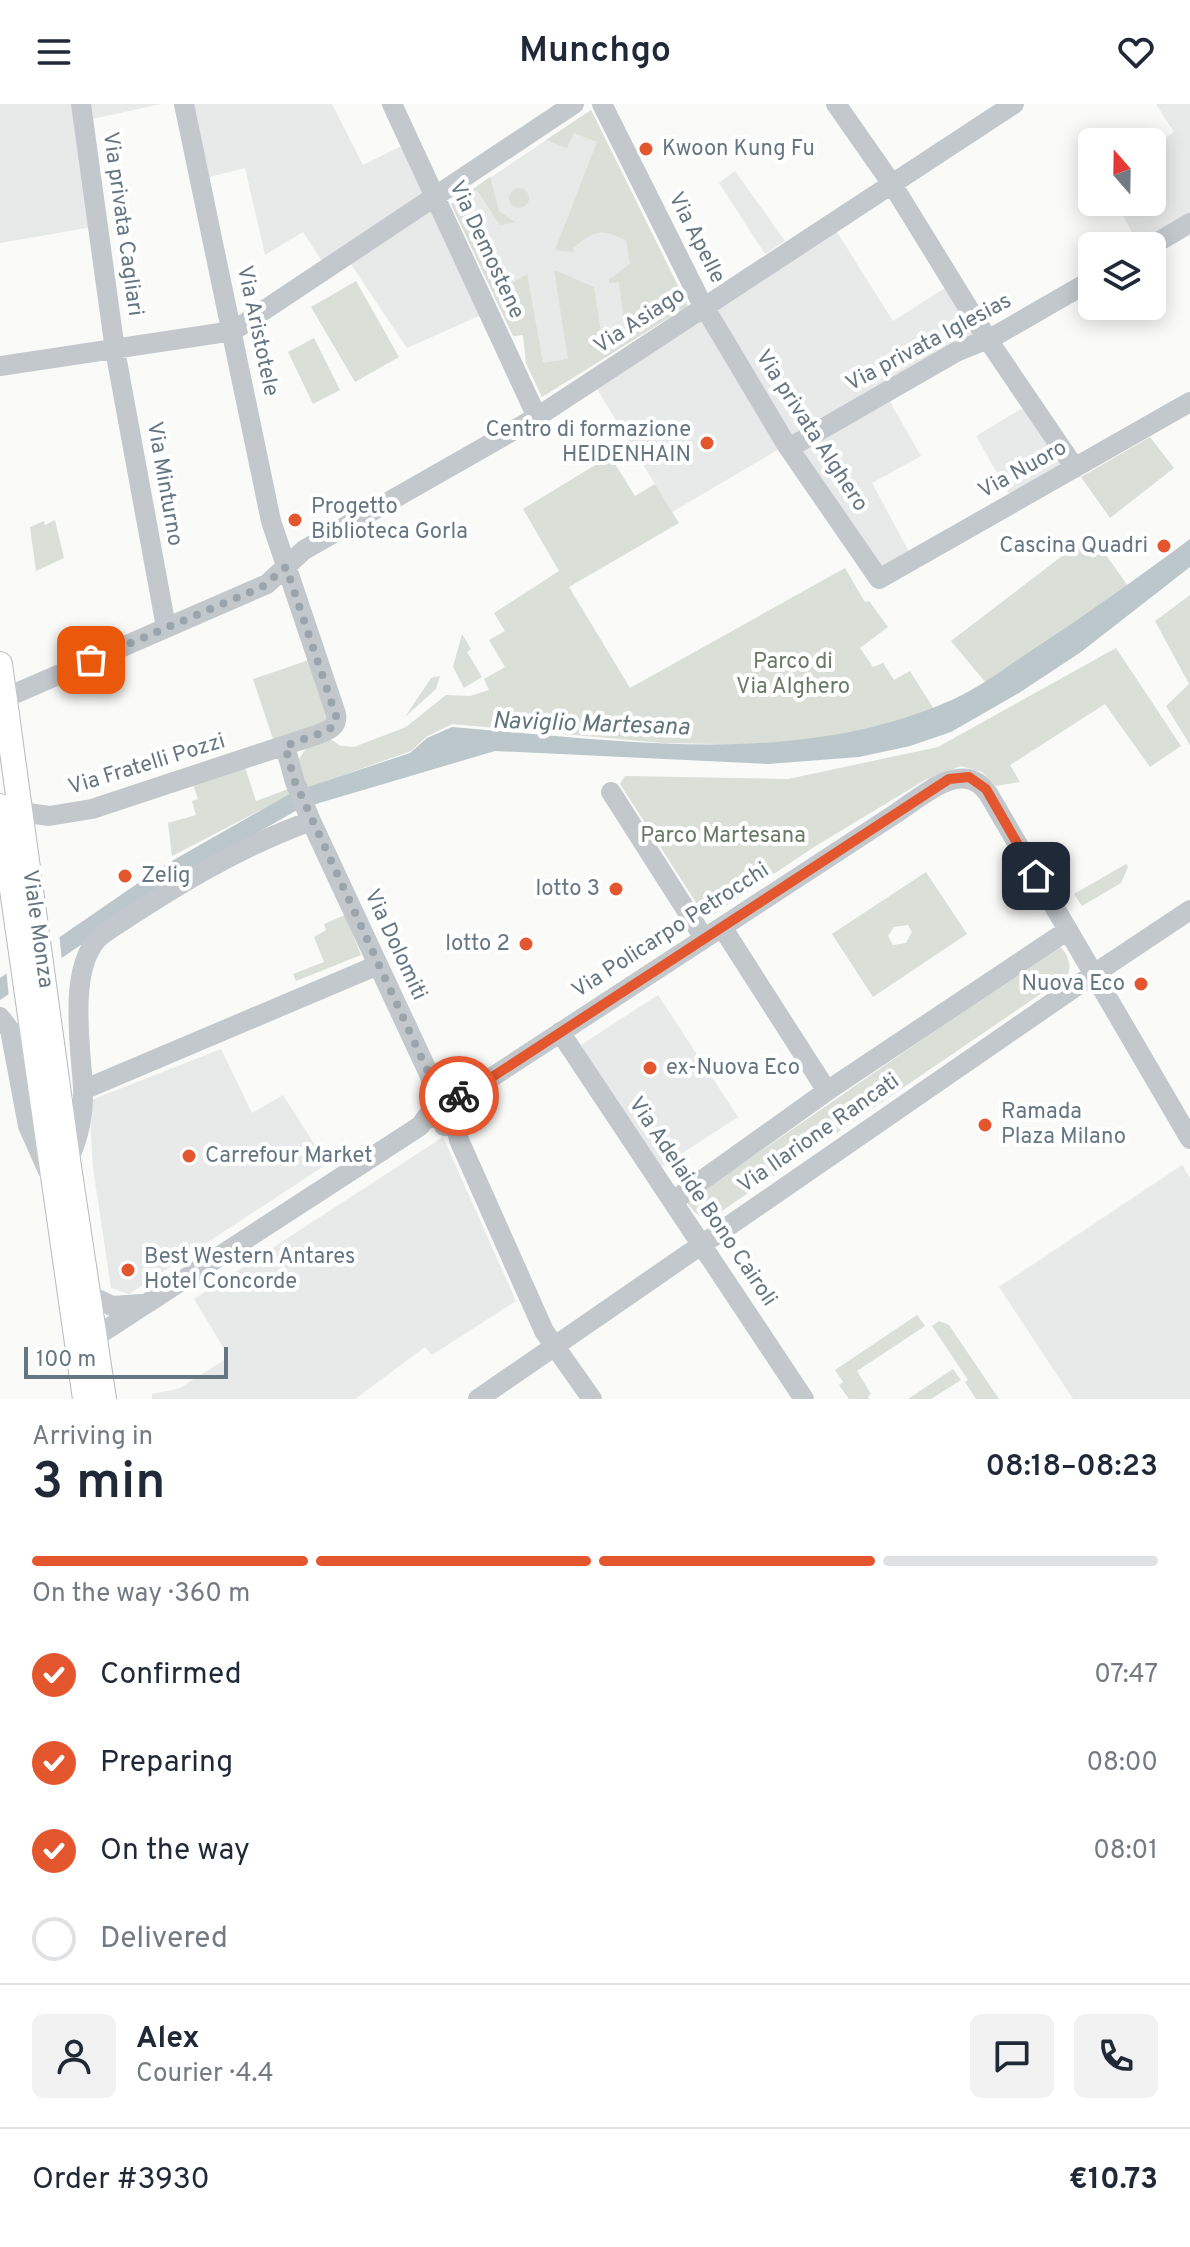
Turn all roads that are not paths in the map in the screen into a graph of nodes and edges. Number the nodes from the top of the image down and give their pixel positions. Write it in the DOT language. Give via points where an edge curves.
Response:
graph roads {
  1 [pos="81,104"];
  2 [pos="184,104"];
  3 [pos="392,104"];
  4 [pos="574,104"];
  5 [pos="602,104"];
  6 [pos="836,104"];
  7 [pos="1014,104"];
  8 [pos="892,184"];
  9 [pos="435,197"];
  10 [pos="1190,223"];
  11 [pos="1166,237"];
  12 [pos="1078,288"];
  13 [pos="705,308"];
  14 [pos="233,331"];
  15 [pos="988,340"];
  16 [pos="115,350"];
  17 [pos="0,366"];
  18 [pos="1190,402"];
  19 [pos="537,417"];
  20 [pos="789,448"];
  21 [pos="1075,468"];
  22 [pos="286,567"];
  23 [pos="879,579"];
  24 [pos="166,627"];
  25 [pos="317,659"];
  26 [pos="0,664"];
  27 [pos="3,700"];
  28 [pos="285,746"];
  29 [pos="611,792"];
  30 [pos="11,809"];
  31 [pos="309,816"];
  32 [pos="1190,910"];
  33 [pos="722,927"];
  34 [pos="1068,930"];
  35 [pos="704,938"];
  36 [pos="378,965"];
  37 [pos="1094,974"];
  38 [pos="35,985"];
  39 [pos="0,1017"];
  40 [pos="560,1032"];
  41 [pos="10,1086"];
  42 [pos="83,1090"];
  43 [pos="827,1091"];
  44 [pos="449,1111"];
  45 [pos="1190,1139"];
  46 [pos="68,1160"];
  47 [pos="673,1201"];
  48 [pos="58,1202"];
  49 [pos="701,1244"];
  50 [pos="89,1295"];
  51 [pos="152,1300"];
  52 [pos="95,1337"];
  53 [pos="555,1346"];
  54 [pos="85,1399"];
  55 [pos="104,1399"];
  56 [pos="478,1399"];
  57 [pos="592,1399"];
  58 [pos="804,1399"];
  1 -- 16 [label="street, Via privata Cagliari"];
  2 -- 14 [label="street, Via Aristotele"];
  3 -- 9 [label="street, Via Demostene"];
  4 -- 9 [label="street"];
  5 -- 13 [label="street, Via Apelle"];
  6 -- 8 [label="street"];
  7 -- 8 [label="street, Via Asiago"];
  8 -- 13 [label="street, Via Asiago"];
  8 -- 15 [label="street"];
  9 -- 14 [label="street"];
  9 -- 19 [label="street, Via Demostene"];
  10 -- 11 [label="street"];
  12 -- 15 [label="street, Via privata Iglesias"];
  13 -- 19 [label="street, Via Asiago"];
  13 -- 20 [label="street, Via privata Alghero"];
  14 -- 16 [label="street"];
  14 -- 22 [label="street, Via Aristotele" via="271,521"];
  15 -- 20 [label="street, Via privata Iglesias" via="962,349"];
  15 -- 21 [label="street"];
  16 -- 17 [label="street"];
  16 -- 24 [label="street, Via Minturno"];
  18 -- 21 [label="street, Via Nuoro"];
  19 -- 22 [label="street, Via Asiago" via="308,547"];
  20 -- 23 [label="street, Via privata Alghero"];
  21 -- 23 [label="street, Via Nuoro"];
  22 -- 24 [label="street, Via Asiago" via="262,587"];
  22 -- 25 [label="street, Via Aristotele"];
  24 -- 27 [label="street, Via Asiago"];
  25 -- 28 [label="street, Via Fratelli Pozzi" via="336,722 326,732"];
  26 -- 27 [label="main road, Viale Monza"];
  27 -- 30 [label="main road, Viale Monza"];
  28 -- 30 [label="street, Via Fratelli Pozzi" via="92,809 44,817"];
  28 -- 31 [label="street, Via Dolomiti"];
  29 -- 35 [label="street"];
  30 -- 38 [label="main road, Viale Monza"];
  31 -- 36 [label="street, Via Dolomiti"];
  31 -- 42 [label="street, Viale Monza" via="217,863 94,941 77,1013"];
  32 -- 37 [label="street, Via Ilarione Rancati"];
  33 -- 34 [label="street, Via Policarpo Petrocchi" via="949,779 969,777 989,795"];
  33 -- 35 [label="street, Via Policarpo Petrocchi"];
  33 -- 43 [label="street"];
  34 -- 37 [label="street"];
  34 -- 43 [label="street, Via Ilarione Rancati"];
  35 -- 40 [label="street, Via Policarpo Petrocchi"];
  36 -- 42 [label="street"];
  36 -- 44 [label="street, Via Dolomiti"];
  37 -- 45 [label="street"];
  37 -- 49 [label="street, Via Ilarione Rancati"];
  38 -- 46 [label="main road, Viale Monza"];
  38 -- 48 [label="main road, Viale Monza"];
  39 -- 41 [label="street, Viale Monza" via="10,1030"];
  40 -- 44 [label="street, Via Policarpo Petrocchi"];
  40 -- 47 [label="street, Via Adelaide Bono Cairoli"];
  41 -- 48 [label="street, Viale Monza"];
  42 -- 46 [label="street, Viale Monza" via="77,1141"];
  43 -- 47 [label="street, Via Ilarione Rancati"];
  44 -- 51 [label="street, Via Policarpo Petrocchi"];
  44 -- 53 [label="street, Via Dolomiti"];
  46 -- 50 [label="main road, Viale Monza"];
  47 -- 49 [label="street, Via Adelaide Bono Cairoli"];
  48 -- 54 [label="main road, Viale Monza"];
  49 -- 53 [label="street, Via Ilarione Rancati"];
  49 -- 58 [label="street, Via Adelaide Bono Cairoli"];
  50 -- 51 [label="street, Via Policarpo Petrocchi" via="117,1306"];
  50 -- 52 [label="main road, Viale Monza"];
  51 -- 52 [label="street, Via Policarpo Petrocchi"];
  52 -- 55 [label="main road, Viale Monza"];
  53 -- 56 [label="street, Via Ilarione Rancati"];
  53 -- 57 [label="street, Via Dolomiti"];
}
